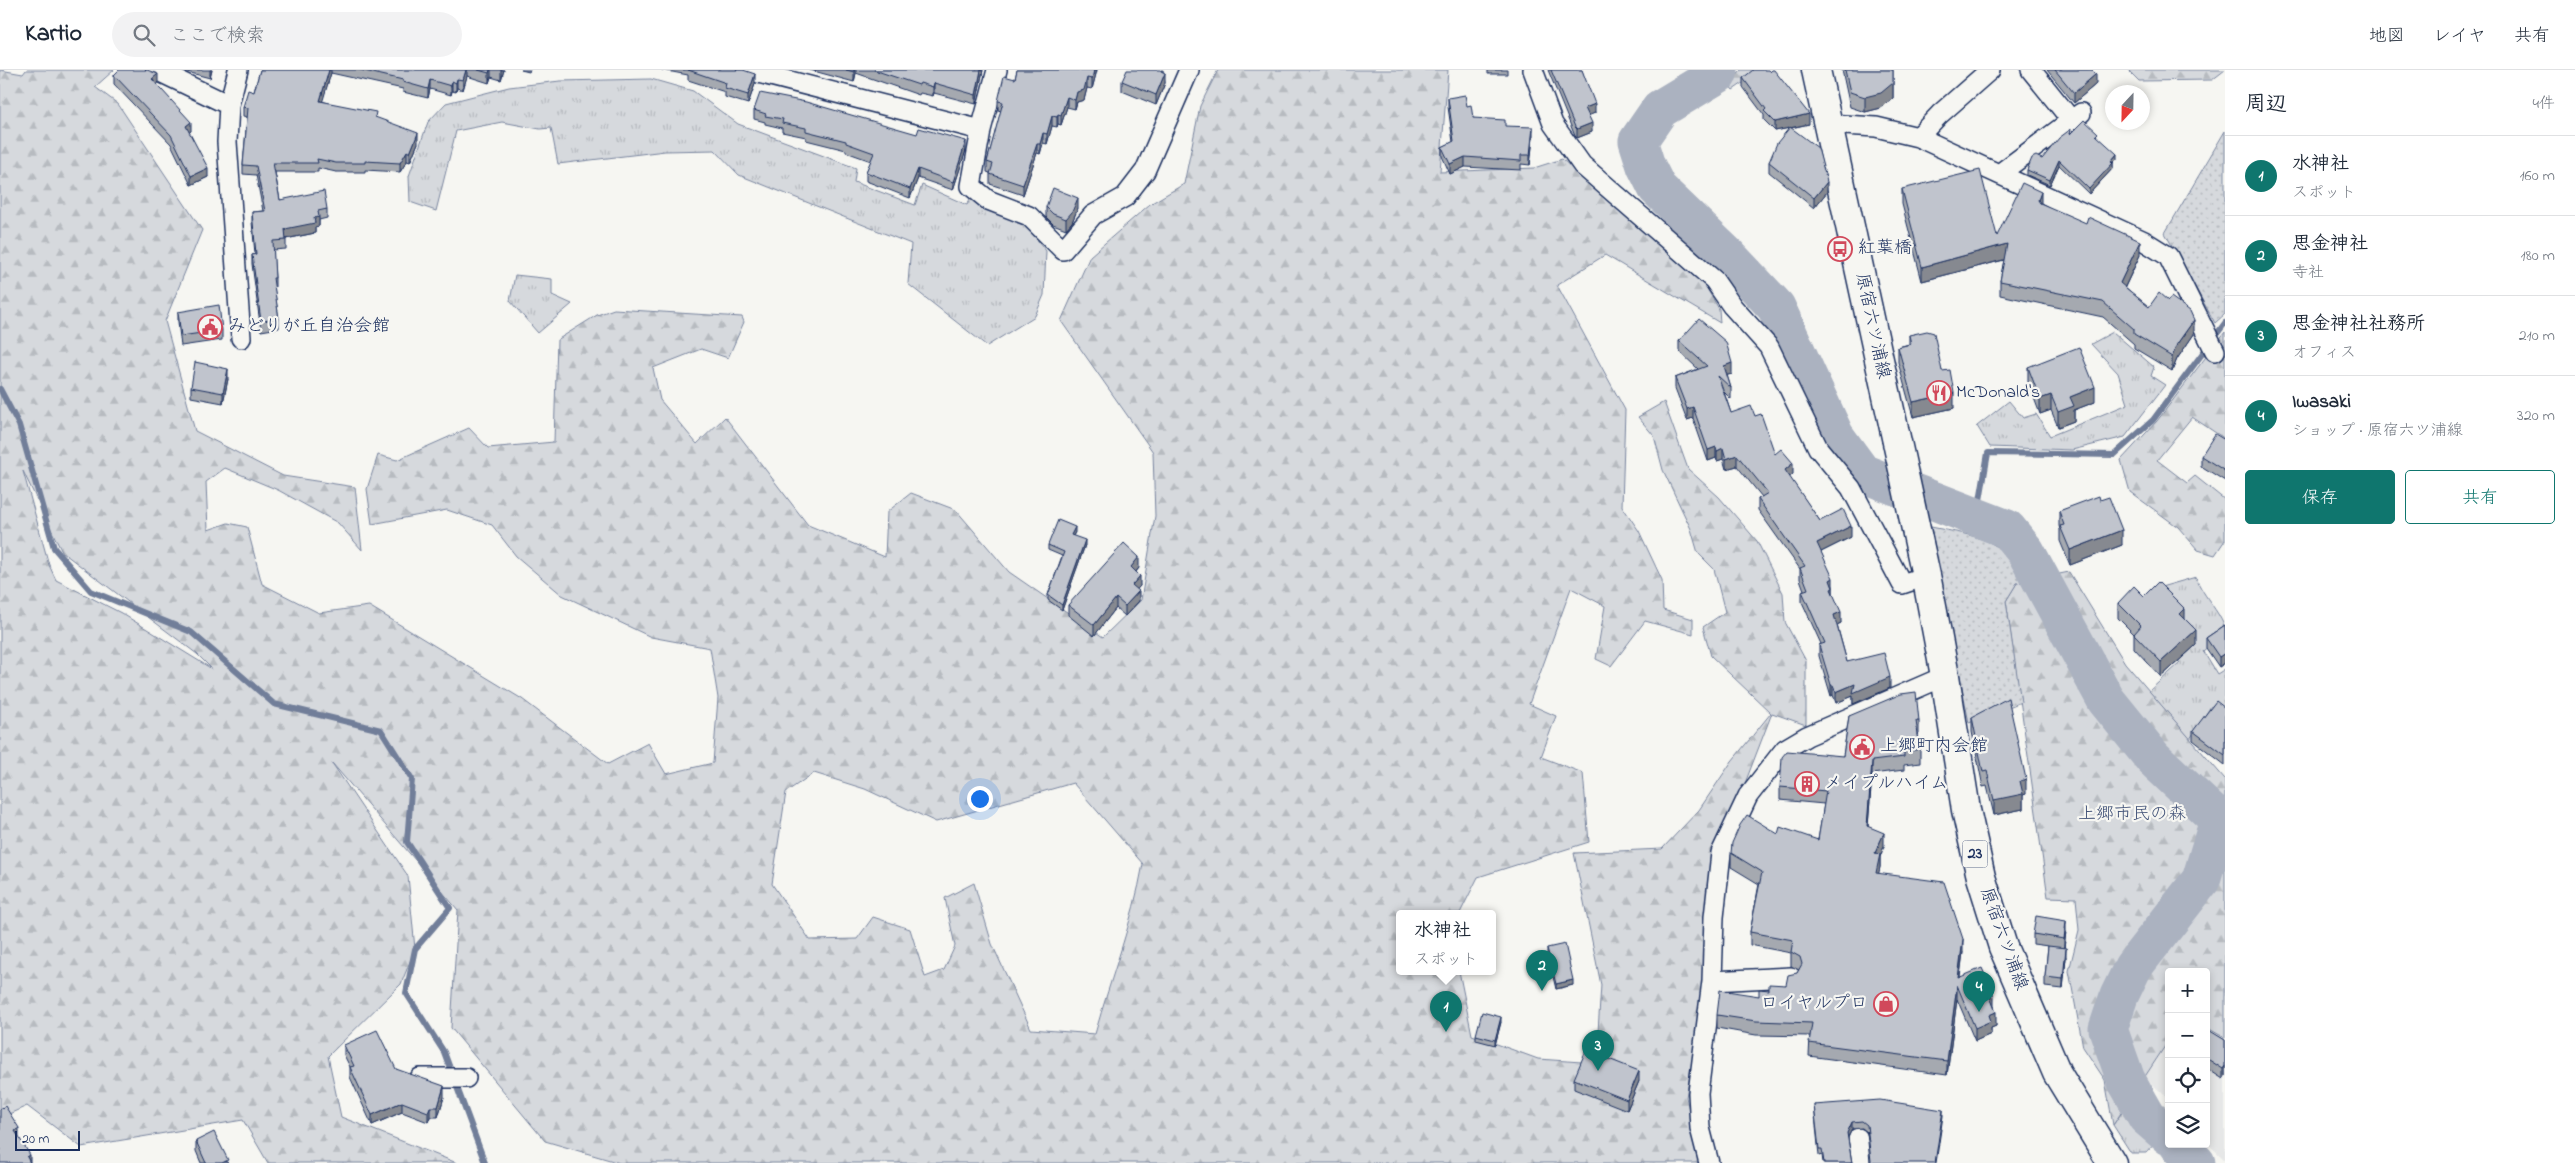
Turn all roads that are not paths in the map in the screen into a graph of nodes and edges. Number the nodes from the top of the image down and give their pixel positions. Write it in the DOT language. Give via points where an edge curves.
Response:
graph roads {
  1 [pos="156,70"];
  2 [pos="238,70"];
  3 [pos="747,70"];
  4 [pos="997,70"];
  5 [pos="1189,70"];
  6 [pos="1533,70"];
  7 [pos="1816,70"];
  8 [pos="1990,70"];
  9 [pos="2032,70"];
  10 [pos="229,105"];
  11 [pos="1828,124"];
  12 [pos="982,130"];
  13 [pos="1918,136"];
  14 [pos="1999,174"];
  15 [pos="241,338"];
  16 [pos="2214,351"];
  17 [pos="1926,576"];
  18 [pos="1945,676"];
  19 [pos="1791,977"];
  20 [pos="1712,981"];
  21 [pos="429,1078"];
  22 [pos="465,1078"];
  23 [pos="1858,1138"];
  24 [pos="1709,1163"];
  25 [pos="1861,1163"];
  26 [pos="2112,1163"];
  1 -- 10 [label="street"];
  2 -- 10 [label="street"];
  3 -- 12 [label="street"];
  4 -- 12 [label="street"];
  5 -- 12 [label="street" via="1145,171 1125,197 1094,215 1063,250 1029,216 988,200 971,186"];
  6 -- 17 [label="street" via="1554,124 1582,165 1714,280 1732,306 1769,347 1818,448 1851,488 1902,584"];
  7 -- 11 [label="main road, 原宿六ツ浦線 / 23"];
  8 -- 13 [label="street"];
  9 -- 14 [label="street" via="2076,117"];
  10 -- 15 [label="street" via="227,142"];
  11 -- 13 [label="street"];
  11 -- 17 [label="main road, 原宿六ツ浦線 / 23"];
  13 -- 14 [label="street"];
  14 -- 16 [label="street" via="2144,241 2168,256"];
  17 -- 18 [label="main road, 原宿六ツ浦線 / 23"];
  18 -- 20 [label="street" via="1786,748 1748,796 1721,852"];
  18 -- 26 [label="main road, 原宿六ツ浦線 / 23" via="1980,877 2003,947 2057,1073"];
  19 -- 20 [label="street"];
  20 -- 24 [label="street" via="1698,1093 1700,1128"];
  21 -- 22 [label="street"];
  23 -- 25 [label="street"];
}
